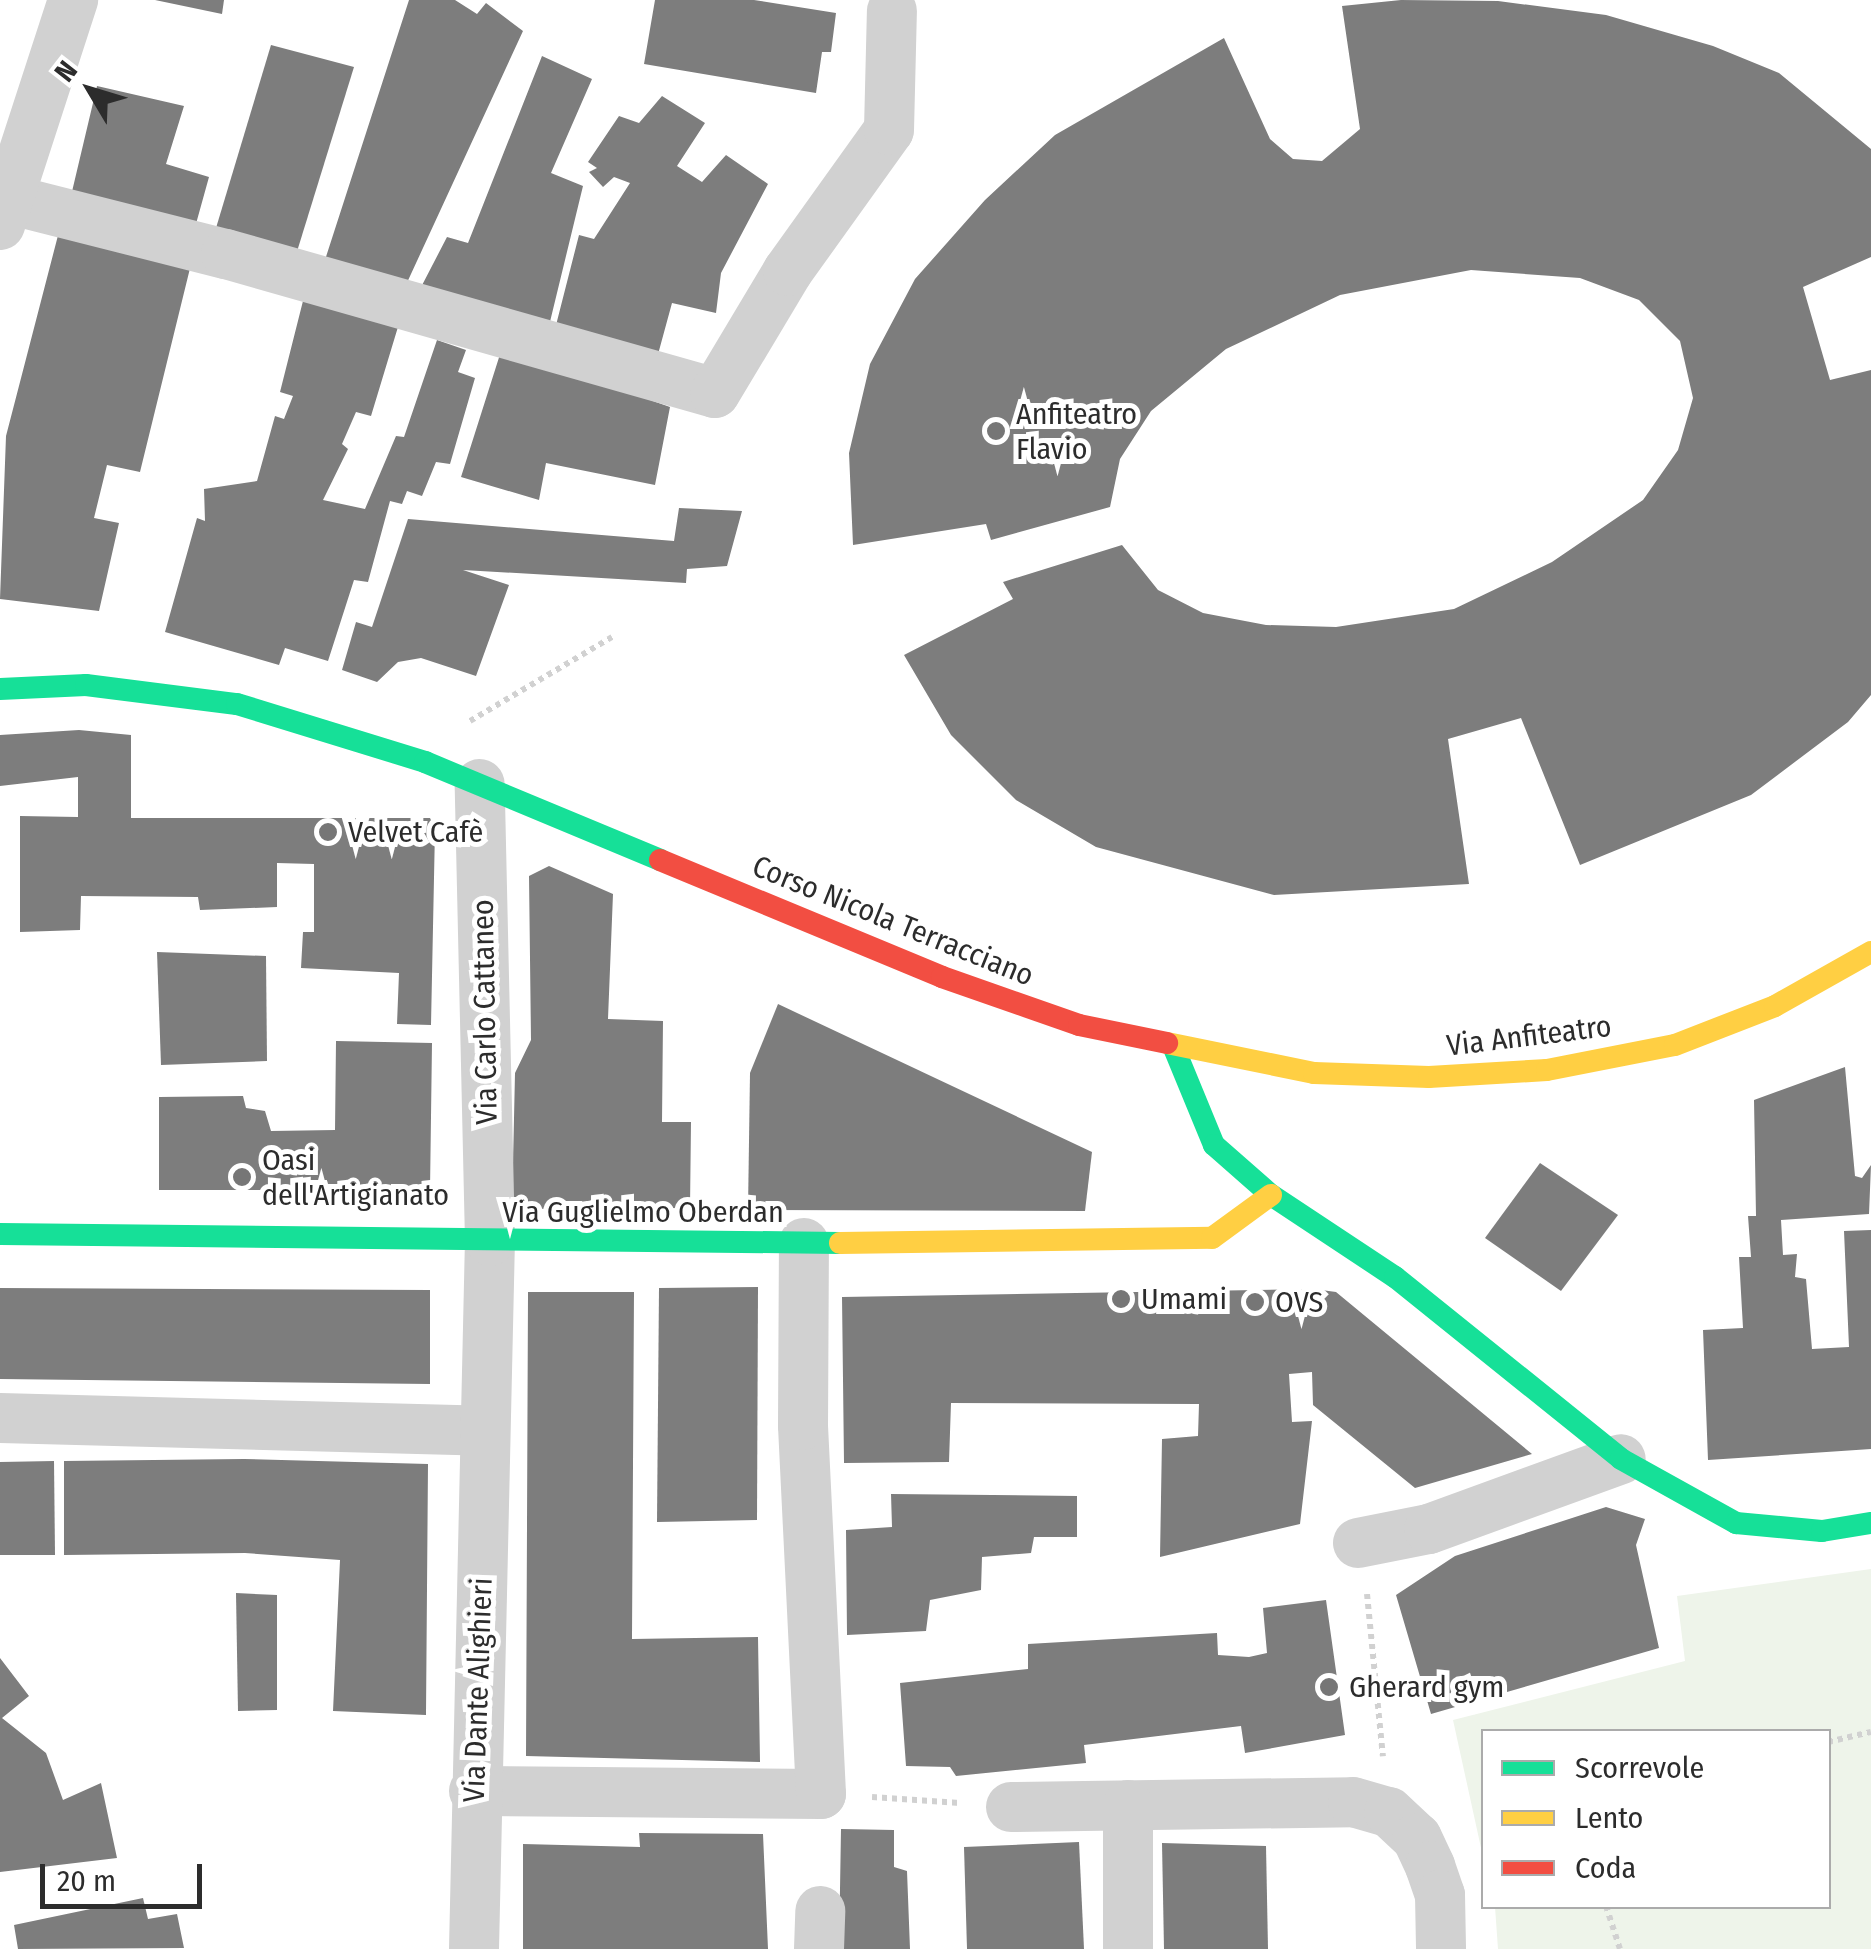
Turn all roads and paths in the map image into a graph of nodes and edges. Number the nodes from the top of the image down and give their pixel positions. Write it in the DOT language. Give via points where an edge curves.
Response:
graph roads {
  1 [pos="72,0"];
  2 [pos="892,11"];
  3 [pos="4,212"];
  4 [pos="612,637"];
  5 [pos="0,689"];
  6 [pos="425,762"];
  7 [pos="480,784"];
  8 [pos="1871,952"];
  9 [pos="1174,1048"];
  10 [pos="1272,1196"];
  11 [pos="0,1234"];
  12 [pos="490,1241"];
  13 [pos="804,1243"];
  14 [pos="0,1418"];
  15 [pos="485,1430"];
  16 [pos="1621,1459"];
  17 [pos="1871,1523"];
  18 [pos="1358,1543"];
  19 [pos="1383,1585"];
  20 [pos="1871,1732"];
  21 [pos="1831,1741"];
  22 [pos="474,1791"];
  23 [pos="821,1794"];
  24 [pos="1011,1806"];
  25 [pos="1128,1806"];
  26 [pos="1389,1812"];
  27 [pos="1607,1909"];
  28 [pos="474,1949"];
  29 [pos="1128,1949"];
  30 [pos="1441,1949"];
  31 [pos="1620,1949"];
  1 -- 3 [label="street"];
  2 -- 3 [label="street" via="889,130 788,271 715,393"];
  4 -- 6 [label="path" via="486,707"];
  5 -- 6 [label="street, Corso Nicola Terracciano" via="86,685 237,704"];
  6 -- 7 [label="street, Corso Nicola Terracciano"];
  7 -- 9 [label="street, Corso Nicola Terracciano" via="942,977 1079,1025"];
  7 -- 12 [label="street, Via Carlo Cattaneo"];
  8 -- 9 [label="street, Via Anfiteatro" via="1775,1006 1675,1046 1547,1070 1429,1077 1314,1072"];
  9 -- 10 [label="street" via="1214,1145"];
  10 -- 13 [label="street, Via Guglielmo Oberdan" via="1212,1238"];
  10 -- 16 [label="street" via="1395,1277"];
  11 -- 12 [label="street, Via Guglielmo Oberdan"];
  12 -- 13 [label="street, Via Guglielmo Oberdan"];
  12 -- 15 [label="street, Via Dante Alighieri"];
  13 -- 23 [label="street" via="803,1424"];
  14 -- 15 [label="street"];
  15 -- 22 [label="street, Via Dante Alighieri"];
  16 -- 17 [label="street" via="1736,1523 1822,1531"];
  16 -- 18 [label="street" via="1428,1529"];
  19 -- 26 [label="path" via="1367,1595"];
  20 -- 21 [label="path"];
  22 -- 23 [label="street"];
  22 -- 28 [label="street, Via Dante Alighieri"];
  23 -- 24 [label="path"];
  24 -- 25 [label="street"];
  25 -- 26 [label="street" via="1353,1802"];
  25 -- 29 [label="street"];
  26 -- 30 [label="street" via="1418,1838 1430,1866 1440,1895"];
  27 -- 31 [label="path"];
}
